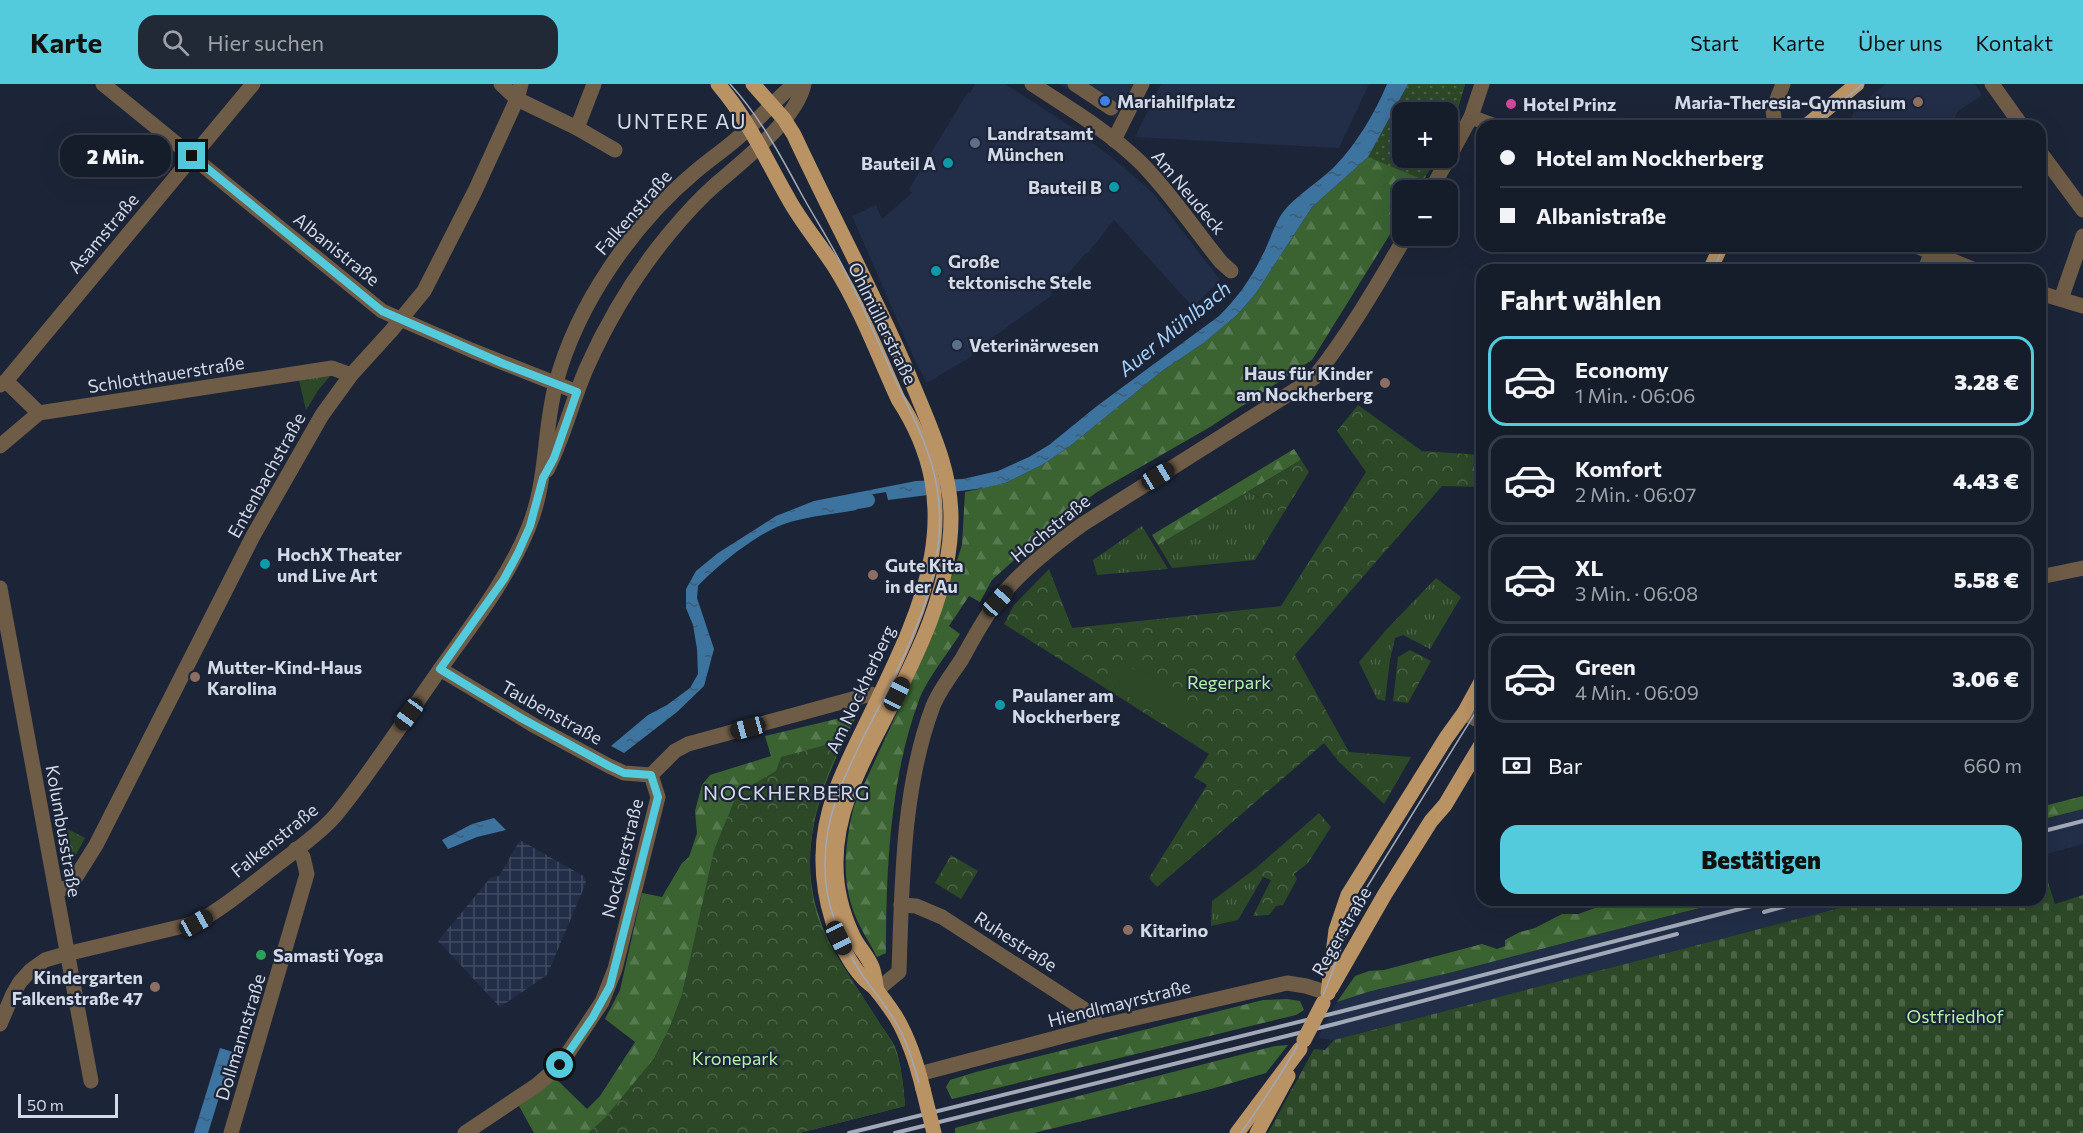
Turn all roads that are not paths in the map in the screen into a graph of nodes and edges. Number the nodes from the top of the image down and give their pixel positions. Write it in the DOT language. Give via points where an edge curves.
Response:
graph roads {
  1 [pos="103,84"];
  2 [pos="253,84"];
  3 [pos="501,84"];
  4 [pos="594,84"];
  5 [pos="718,84"];
  6 [pos="753,84"];
  7 [pos="795,84"];
  8 [pos="804,84"];
  9 [pos="1032,84"];
  10 [pos="1075,84"];
  11 [pos="1142,84"];
  12 [pos="1482,84"];
  13 [pos="1783,84"];
  14 [pos="1857,84"];
  15 [pos="1992,84"];
  16 [pos="519,91"];
  17 [pos="772,105"];
  18 [pos="1111,108"];
  19 [pos="1472,117"];
  20 [pos="784,120"];
  21 [pos="1480,120"];
  22 [pos="1774,120"];
  23 [pos="1813,120"];
  24 [pos="2018,120"];
  25 [pos="750,127"];
  26 [pos="577,128"];
  27 [pos="1114,140"];
  28 [pos="759,145"];
  29 [pos="615,150"];
  30 [pos="192,156"];
  31 [pos="2046,160"];
  32 [pos="1437,180"];
  33 [pos="2083,210"];
  34 [pos="2083,236"];
  35 [pos="1400,246"];
  36 [pos="1931,253"];
  37 [pos="1926,264"];
  38 [pos="1959,264"];
  39 [pos="1231,271"];
  40 [pos="2046,295"];
  41 [pos="2061,300"];
  42 [pos="2083,306"];
  43 [pos="401,320"];
  44 [pos="351,375"];
  45 [pos="3,383"];
  46 [pos="556,384"];
  47 [pos="577,392"];
  48 [pos="39,413"];
  49 [pos="0,446"];
  50 [pos="543,478"];
  51 [pos="951,519"];
  52 [pos="935,534"];
  53 [pos="2083,568"];
  54 [pos="2046,576"];
  55 [pos="0,588"];
  56 [pos="440,669"];
  57 [pos="1476,691"];
  58 [pos="878,698"];
  59 [pos="1464,712"];
  60 [pos="1476,719"];
  61 [pos="1476,753"];
  62 [pos="651,775"];
  63 [pos="296,849"];
  64 [pos="56,889"];
  65 [pos="901,905"];
  66 [pos="67,954"];
  67 [pos="877,990"];
  68 [pos="6,994"];
  69 [pos="1325,998"];
  70 [pos="0,1024"];
  71 [pos="1097,1028"];
  72 [pos="1302,1045"];
  73 [pos="91,1081"];
  74 [pos="921,1082"];
  75 [pos="231,1133"];
  76 [pos="465,1133"];
  77 [pos="934,1133"];
  78 [pos="1237,1133"];
  79 [pos="1257,1133"];
  1 -- 30 [label="street, Albanistraße"];
  2 -- 30 [label="street, Asamstraße"];
  3 -- 16 [label="street"];
  4 -- 26 [label="street"];
  5 -- 25 [label="main road, Ohlmüllerstraße"];
  6 -- 17 [label="main road, Ohlmüllerstraße"];
  7 -- 17 [label="street"];
  8 -- 20 [label="street" via="795,107"];
  9 -- 27 [label="street"];
  10 -- 18 [label="street"];
  11 -- 27 [label="street"];
  12 -- 19 [label="street"];
  13 -- 22 [label="street" via="1773,110"];
  14 -- 23 [label="main road"];
  15 -- 24 [label="street"];
  16 -- 26 [label="street"];
  16 -- 43 [label="street, Entenbachstraße" via="475,191 424,291"];
  17 -- 20 [label="main road, Ohlmüllerstraße"];
  17 -- 25 [label="street, Falkenstraße"];
  19 -- 21 [label="street"];
  19 -- 32 [label="street"];
  20 -- 28 [label="street"];
  20 -- 51 [label="main road, Ohlmüllerstraße" via="880,309 921,403 944,465"];
  25 -- 28 [label="main road, Ohlmüllerstraße"];
  25 -- 46 [label="street, Falkenstraße" via="695,172 626,247 586,308"];
  26 -- 29 [label="street"];
  27 -- 39 [label="street, Am Neudeck" via="1161,185"];
  28 -- 47 [label="street, Falkenstraße" via="691,210 645,264 594,352"];
  28 -- 52 [label="main road, Ohlmüllerstraße" via="809,233 834,265 909,415 933,483"];
  30 -- 43 [label="street, Albanistraße" via="382,311"];
  30 -- 45 [label="street, Asamstraße"];
  31 -- 33 [label="street"];
  34 -- 41 [label="street"];
  35 -- 65 [label="street, Hochstraße" via="1363,309 1314,378 1075,529 998,601 936,699 925,730 912,790"];
  36 -- 37 [label="street"];
  36 -- 38 [label="street"];
  40 -- 41 [label="street"];
  41 -- 42 [label="street"];
  43 -- 44 [label="street, Entenbachstraße"];
  43 -- 46 [label="street, Albanistraße"];
  44 -- 48 [label="street, Schlotthauerstraße" via="332,368"];
  44 -- 64 [label="street, Entenbachstraße" via="322,415 253,536 96,845 69,888"];
  45 -- 48 [label="street"];
  46 -- 47 [label="street, Albanistraße"];
  46 -- 50 [label="street, Falkenstraße"];
  47 -- 50 [label="street, Falkenstraße"];
  48 -- 49 [label="street"];
  50 -- 56 [label="street, Falkenstraße" via="530,526 504,579"];
  51 -- 67 [label="main road, Am Nockherberg" via="947,562 931,620 851,787 837,835 839,899 855,942 872,967"];
  52 -- 58 [label="main road, Am Nockherberg" via="917,614"];
  53 -- 54 [label="street"];
  55 -- 64 [label="street, Kolumbusstraße"];
  56 -- 62 [label="street, Taubenstraße" via="609,766 624,773"];
  56 -- 63 [label="street, Falkenstraße" via="334,816"];
  57 -- 59 [label="main road, Regerstraße"];
  58 -- 62 [label="street, Nockherstraße" via="871,694 681,747"];
  58 -- 67 [label="main road, Am Nockherberg" via="833,798 823,856 825,892 834,927 856,969"];
  59 -- 60 [label="street"];
  59 -- 69 [label="main road, Regerstraße" via="1348,895 1336,930"];
  61 -- 69 [label="main road, Regerstraße" via="1385,894"];
  62 -- 76 [label="street, Nockherstraße" via="658,797 615,969 602,1002 560,1065"];
  63 -- 66 [label="street, Falkenstraße" via="196,923"];
  63 -- 75 [label="street, Dollmannstraße" via="303,857 307,874"];
  64 -- 66 [label="street, Kolumbusstraße"];
  65 -- 67 [label="street, Hochstraße" via="899,972"];
  65 -- 71 [label="street, Ruhestraße" via="916,906 942,917 1093,1015"];
  66 -- 68 [label="street, Falkenstraße" via="45,960"];
  66 -- 73 [label="street, Kolumbusstraße"];
  67 -- 74 [label="main road, Am Nockherberg" via="905,1035"];
  68 -- 70 [label="street, Falkenstraße"];
  69 -- 71 [label="street, Hiendlmayrstraße" via="1306,986 1287,984"];
  69 -- 72 [label="main road, bridge"];
  71 -- 74 [label="street, Hiendlmayrstraße"];
  72 -- 78 [label="main road"];
  72 -- 79 [label="main road"];
  74 -- 77 [label="main road, Am Nockherberg, bridge"];
}
